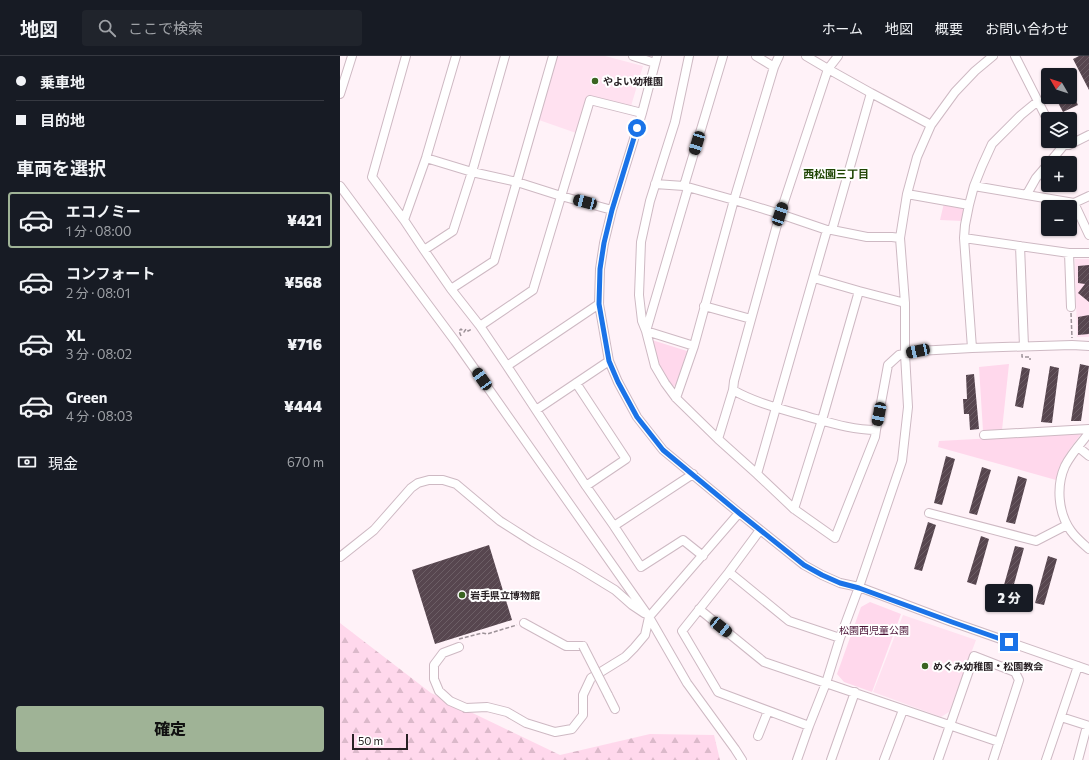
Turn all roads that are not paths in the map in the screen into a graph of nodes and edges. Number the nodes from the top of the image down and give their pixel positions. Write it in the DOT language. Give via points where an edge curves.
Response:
graph roads {
  1 [pos="352,56"];
  2 [pos="406,56"];
  3 [pos="456,56"];
  4 [pos="505,56"];
  5 [pos="553,56"];
  6 [pos="632,56"];
  7 [pos="689,56"];
  8 [pos="723,56"];
  9 [pos="756,56"];
  10 [pos="779,56"];
  11 [pos="806,56"];
  12 [pos="838,56"];
  13 [pos="993,56"];
  14 [pos="1015,56"];
  15 [pos="656,59"];
  16 [pos="774,67"];
  17 [pos="828,69"];
  18 [pos="340,94"];
  19 [pos="871,94"];
  20 [pos="1038,101"];
  21 [pos="1044,112"];
  22 [pos="642,113"];
  23 [pos="931,125"];
  24 [pos="1089,135"];
  25 [pos="1077,141"];
  26 [pos="426,158"];
  27 [pos="472,172"];
  28 [pos="1041,173"];
  29 [pos="517,182"];
  30 [pos="655,184"];
  31 [pos="340,186"];
  32 [pos="974,186"];
  33 [pos="686,187"];
  34 [pos="907,194"];
  35 [pos="1027,194"];
  36 [pos="561,196"];
  37 [pos="1089,196"];
  38 [pos="734,200"];
  39 [pos="1055,200"];
  40 [pos="1077,202"];
  41 [pos="969,205"];
  42 [pos="1077,209"];
  43 [pos="612,210"];
  44 [pos="780,214"];
  45 [pos="404,220"];
  46 [pos="830,230"];
  47 [pos="1089,235"];
  48 [pos="900,238"];
  49 [pos="964,238"];
  50 [pos="1020,246"];
  51 [pos="424,250"];
  52 [pos="1069,253"];
  53 [pos="1089,253"];
  54 [pos="814,278"];
  55 [pos="452,289"];
  56 [pos="858,290"];
  57 [pos="905,303"];
  58 [pos="599,304"];
  59 [pos="704,306"];
  60 [pos="1071,308"];
  61 [pos="751,319"];
  62 [pos="480,326"];
  63 [pos="646,331"];
  64 [pos="694,346"];
  65 [pos="1024,346"];
  66 [pos="1089,346"];
  67 [pos="972,348"];
  68 [pos="904,354"];
  69 [pos="609,361"];
  70 [pos="507,366"];
  71 [pos="576,383"];
  72 [pos="733,390"];
  73 [pos="676,398"];
  74 [pos="776,407"];
  75 [pos="536,410"];
  76 [pos="822,420"];
  77 [pos="1089,429"];
  78 [pos="876,430"];
  79 [pos="1089,433"];
  80 [pos="984,435"];
  81 [pos="718,439"];
  82 [pos="1078,447"];
  83 [pos="1089,454"];
  84 [pos="693,474"];
  85 [pos="757,474"];
  86 [pos="586,486"];
  87 [pos="794,509"];
  88 [pos="739,513"];
  89 [pos="930,514"];
  90 [pos="1067,525"];
  91 [pos="614,526"];
  92 [pos="760,530"];
  93 [pos="1089,549"];
  94 [pos="703,556"];
  95 [pos="340,557"];
  96 [pos="729,572"];
  97 [pos="859,588"];
  98 [pos="699,609"];
  99 [pos="650,617"];
  100 [pos="524,623"];
  101 [pos="840,638"];
  102 [pos="459,647"];
  103 [pos="1078,666"];
  104 [pos="1089,670"];
  105 [pos="826,683"];
  106 [pos="854,692"];
  107 [pos="615,709"];
  108 [pos="903,710"];
  109 [pos="768,711"];
  110 [pos="1060,716"];
  111 [pos="809,726"];
  112 [pos="950,726"];
  113 [pos="1088,726"];
  114 [pos="758,736"];
  115 [pos="999,742"];
  116 [pos="742,760"];
  117 [pos="797,760"];
  118 [pos="831,760"];
  119 [pos="884,760"];
  120 [pos="938,760"];
  121 [pos="993,760"];
  122 [pos="1046,760"];
  123 [pos="1078,760"];
  1 -- 18 [label="street"];
  2 -- 45 [label="street" via="372,177"];
  3 -- 26 [label="street"];
  4 -- 27 [label="street"];
  5 -- 29 [label="street"];
  6 -- 15 [label="street"];
  7 -- 30 [label="street" via="675,122"];
  8 -- 33 [label="street"];
  9 -- 16 [label="street"];
  10 -- 16 [label="street"];
  11 -- 17 [label="street"];
  12 -- 17 [label="street"];
  13 -- 23 [label="street" via="955,92"];
  14 -- 20 [label="street"];
  15 -- 22 [label="street"];
  16 -- 38 [label="street"];
  17 -- 19 [label="street"];
  17 -- 44 [label="street"];
  19 -- 23 [label="street"];
  19 -- 46 [label="street"];
  20 -- 21 [label="street"];
  20 -- 32 [label="street" via="992,144"];
  22 -- 36 [label="street" via="590,100"];
  22 -- 43 [label="street"];
  23 -- 34 [label="street"];
  24 -- 25 [label="street"];
  26 -- 27 [label="street"];
  26 -- 45 [label="street"];
  27 -- 29 [label="street"];
  27 -- 51 [label="street" via="453,231"];
  28 -- 35 [label="street"];
  29 -- 36 [label="street"];
  29 -- 55 [label="street" via="494,261"];
  30 -- 33 [label="street"];
  30 -- 63 [label="street" via="641,242 639,295 642,321"];
  31 -- 99 [label="street" via="455,341"];
  32 -- 35 [label="street"];
  32 -- 41 [label="street"];
  33 -- 38 [label="street"];
  33 -- 63 [label="street"];
  34 -- 41 [label="street"];
  34 -- 48 [label="street"];
  35 -- 39 [label="street"];
  36 -- 43 [label="street"];
  36 -- 62 [label="street" via="534,290"];
  37 -- 40 [label="street"];
  38 -- 44 [label="street"];
  38 -- 59 [label="street"];
  41 -- 49 [label="street"];
  42 -- 47 [label="street"];
  43 -- 58 [label="street" via="600,269"];
  44 -- 46 [label="street"];
  44 -- 61 [label="street"];
  45 -- 51 [label="street"];
  46 -- 48 [label="street" via="867,237"];
  46 -- 54 [label="street"];
  48 -- 57 [label="street"];
  49 -- 50 [label="street"];
  49 -- 67 [label="street"];
  50 -- 52 [label="street"];
  50 -- 65 [label="street"];
  51 -- 55 [label="street"];
  52 -- 53 [label="street"];
  52 -- 60 [label="street"];
  54 -- 56 [label="street"];
  54 -- 74 [label="street"];
  55 -- 62 [label="street"];
  56 -- 57 [label="street"];
  56 -- 76 [label="street"];
  57 -- 68 [label="street"];
  58 -- 69 [label="street"];
  58 -- 70 [label="street"];
  59 -- 61 [label="street"];
  59 -- 64 [label="street"];
  61 -- 72 [label="street"];
  62 -- 70 [label="street"];
  63 -- 64 [label="street"];
  63 -- 73 [label="street" via="655,366"];
  64 -- 73 [label="street"];
  65 -- 66 [label="street"];
  65 -- 67 [label="street"];
  67 -- 68 [label="street"];
  68 -- 78 [label="street" via="899,355 888,365"];
  68 -- 97 [label="street" via="908,408 902,461"];
  69 -- 71 [label="street"];
  69 -- 84 [label="street" via="637,417 663,450"];
  70 -- 75 [label="street"];
  71 -- 75 [label="street"];
  71 -- 86 [label="street" via="626,459"];
  72 -- 74 [label="street"];
  72 -- 81 [label="street"];
  73 -- 81 [label="street"];
  74 -- 76 [label="street"];
  74 -- 85 [label="street"];
  75 -- 86 [label="street"];
  76 -- 78 [label="street" via="848,427"];
  76 -- 87 [label="street"];
  77 -- 80 [label="street"];
  78 -- 87 [label="street" via="835,538"];
  79 -- 82 [label="street"];
  81 -- 85 [label="street"];
  82 -- 83 [label="street"];
  82 -- 90 [label="street" via="1062,473 1061,505"];
  84 -- 88 [label="street"];
  84 -- 91 [label="street"];
  85 -- 87 [label="street"];
  86 -- 91 [label="street"];
  88 -- 92 [label="street"];
  88 -- 94 [label="street"];
  89 -- 90 [label="street" via="1036,541"];
  90 -- 93 [label="street"];
  91 -- 94 [label="street" via="641,567 683,540"];
  92 -- 96 [label="street"];
  92 -- 97 [label="street" via="804,565 840,583"];
  94 -- 99 [label="street"];
  95 -- 99 [label="street" via="374,530 411,488 429,480 443,480 456,484 500,521 615,590"];
  96 -- 98 [label="street"];
  96 -- 101 [label="street" via="789,621"];
  97 -- 101 [label="street"];
  97 -- 103 [label="street"];
  98 -- 105 [label="street" via="764,662"];
  98 -- 109 [label="street" via="682,632 718,692"];
  99 -- 102 [label="street" via="645,635 630,652 591,678 583,695 582,715 572,729 555,732 526,723 507,712 487,707 466,708 450,701 439,691 434,678 434,665 443,653"];
  99 -- 116 [label="street" via="687,683"];
  100 -- 107 [label="street, bridge" via="566,646 583,646"];
  101 -- 105 [label="street"];
  103 -- 104 [label="street"];
  103 -- 110 [label="street"];
  105 -- 106 [label="street"];
  105 -- 111 [label="street"];
  106 -- 108 [label="street"];
  106 -- 118 [label="street"];
  108 -- 112 [label="street"];
  108 -- 119 [label="street"];
  109 -- 111 [label="street"];
  109 -- 114 [label="street"];
  110 -- 113 [label="street"];
  110 -- 122 [label="street"];
  111 -- 117 [label="street"];
  112 -- 115 [label="street"];
  112 -- 115 [label="street" via="974,656 1015,672 1019,680"];
  112 -- 120 [label="street"];
  113 -- 123 [label="street"];
  115 -- 121 [label="street"];
}
